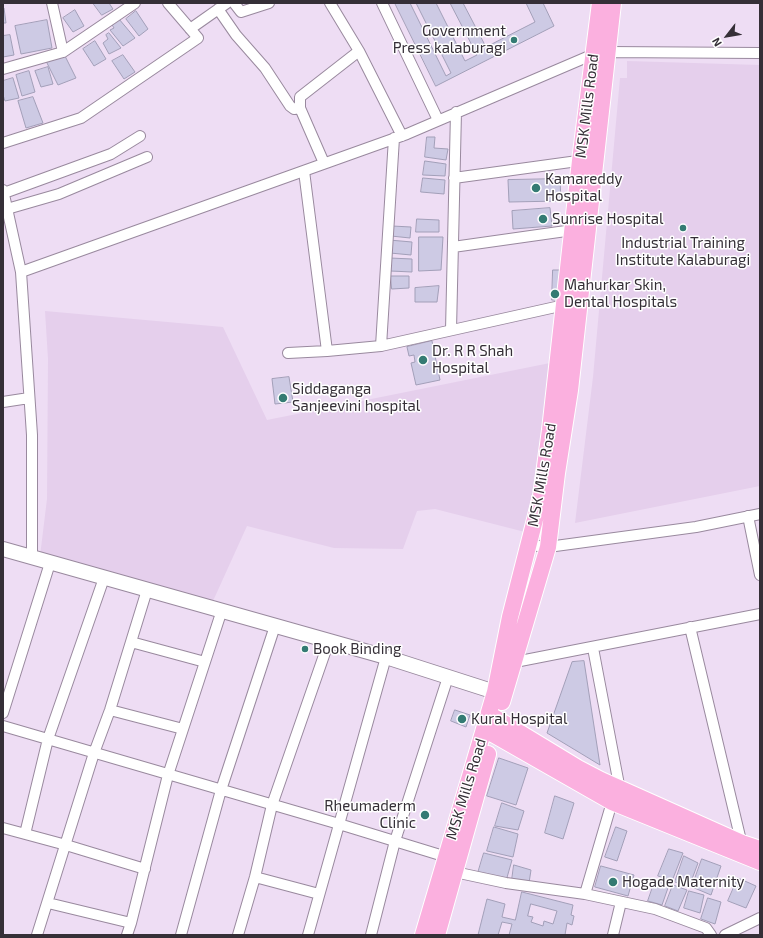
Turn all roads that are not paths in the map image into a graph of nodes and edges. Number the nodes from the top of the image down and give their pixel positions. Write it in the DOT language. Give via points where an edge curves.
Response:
graph roads {
  1 [pos="52,3"];
  2 [pos="135,3"];
  3 [pos="168,3"];
  4 [pos="227,3"];
  5 [pos="234,3"];
  6 [pos="269,3"];
  7 [pos="330,3"];
  8 [pos="382,3"];
  9 [pos="600,3"];
  10 [pos="612,3"];
  11 [pos="218,9"];
  12 [pos="190,29"];
  13 [pos="63,52"];
  14 [pos="359,52"];
  15 [pos="600,53"];
  16 [pos="760,53"];
  17 [pos="3,69"];
  18 [pos="300,108"];
  19 [pos="456,112"];
  20 [pos="438,120"];
  21 [pos="140,136"];
  22 [pos="398,137"];
  23 [pos="3,143"];
  24 [pos="147,157"];
  25 [pos="588,160"];
  26 [pos="324,163"];
  27 [pos="304,171"];
  28 [pos="454,178"];
  29 [pos="3,192"];
  30 [pos="7,209"];
  31 [pos="573,230"];
  32 [pos="453,247"];
  33 [pos="21,272"];
  34 [pos="572,303"];
  35 [pos="451,330"];
  36 [pos="380,346"];
  37 [pos="327,351"];
  38 [pos="288,353"];
  39 [pos="29,398"];
  40 [pos="3,402"];
  41 [pos="760,514"];
  42 [pos="748,516"];
  43 [pos="529,545"];
  44 [pos="548,547"];
  45 [pos="3,549"];
  46 [pos="32,558"];
  47 [pos="50,563"];
  48 [pos="760,573"];
  49 [pos="104,578"];
  50 [pos="147,590"];
  51 [pos="222,610"];
  52 [pos="760,614"];
  53 [pos="275,626"];
  54 [pos="690,627"];
  55 [pos="329,641"];
  56 [pos="131,642"];
  57 [pos="593,648"];
  58 [pos="386,657"];
  59 [pos="204,662"];
  60 [pos="515,662"];
  61 [pos="448,677"];
  62 [pos="500,693"];
  63 [pos="110,710"];
  64 [pos="3,713"];
  65 [pos="493,716"];
  66 [pos="3,726"];
  67 [pos="182,729"];
  68 [pos="489,731"];
  69 [pos="48,739"];
  70 [pos="94,753"];
  71 [pos="168,775"];
  72 [pos="221,790"];
  73 [pos="616,796"];
  74 [pos="272,805"];
  75 [pos="339,824"];
  76 [pos="3,828"];
  77 [pos="25,834"];
  78 [pos="395,841"];
  79 [pos="66,845"];
  80 [pos="760,849"];
  81 [pos="749,854"];
  82 [pos="450,865"];
  83 [pos="145,869"];
  84 [pos="254,877"];
  85 [pos="319,894"];
  86 [pos="585,894"];
  87 [pos="621,902"];
  88 [pos="48,903"];
  89 [pos="760,918"];
  90 [pos="131,923"];
  91 [pos="37,935"];
  92 [pos="127,935"];
  93 [pos="181,935"];
  94 [pos="238,935"];
  95 [pos="308,935"];
  96 [pos="371,935"];
  97 [pos="423,935"];
  98 [pos="437,935"];
  99 [pos="613,935"];
  100 [pos="711,935"];
  101 [pos="725,935"];
  1 -- 13 [label="street"];
  2 -- 13 [label="street"];
  3 -- 12 [label="street"];
  4 -- 11 [label="street"];
  5 -- 6 [label="street" via="241,12"];
  7 -- 14 [label="street"];
  8 -- 20 [label="street"];
  9 -- 15 [label="main road, MSK Mills Road"];
  10 -- 15 [label="main road, MSK Mills Road"];
  11 -- 12 [label="street"];
  11 -- 18 [label="street" via="236,35 265,68 290,106 294,110"];
  12 -- 23 [label="street" via="198,38 81,118"];
  13 -- 17 [label="street"];
  14 -- 18 [label="street" via="300,97"];
  14 -- 22 [label="street"];
  15 -- 16 [label="street"];
  15 -- 19 [label="street"];
  15 -- 25 [label="main road, MSK Mills Road"];
  18 -- 26 [label="street"];
  19 -- 20 [label="street"];
  19 -- 28 [label="street"];
  20 -- 22 [label="street"];
  21 -- 29 [label="street" via="112,154"];
  22 -- 26 [label="street"];
  22 -- 36 [label="street"];
  24 -- 30 [label="street" via="58,194"];
  25 -- 28 [label="street"];
  25 -- 31 [label="main road, MSK Mills Road"];
  25 -- 34 [label="main road, MSK Mills Road"];
  26 -- 27 [label="street"];
  27 -- 33 [label="street"];
  27 -- 37 [label="street"];
  28 -- 32 [label="street"];
  29 -- 30 [label="street"];
  30 -- 33 [label="street"];
  31 -- 32 [label="street"];
  31 -- 34 [label="main road, MSK Mills Road"];
  32 -- 35 [label="street"];
  33 -- 39 [label="street"];
  34 -- 35 [label="street"];
  34 -- 43 [label="main road, MSK Mills Road" via="541,496"];
  34 -- 44 [label="main road, MSK Mills Road" via="570,390"];
  35 -- 36 [label="street"];
  36 -- 37 [label="street"];
  37 -- 38 [label="street"];
  39 -- 40 [label="street"];
  39 -- 46 [label="street" via="32,435"];
  41 -- 42 [label="street"];
  42 -- 44 [label="street" via="696,527"];
  42 -- 48 [label="street"];
  43 -- 44 [label="street"];
  43 -- 62 [label="main road, MSK Mills Road" via="510,617"];
  44 -- 60 [label="main road, MSK Mills Road"];
  45 -- 46 [label="street"];
  46 -- 47 [label="street"];
  47 -- 49 [label="street"];
  47 -- 64 [label="street"];
  49 -- 50 [label="street"];
  49 -- 69 [label="street"];
  50 -- 51 [label="street"];
  50 -- 56 [label="street"];
  51 -- 53 [label="street"];
  51 -- 59 [label="street"];
  52 -- 54 [label="street"];
  53 -- 55 [label="street"];
  53 -- 72 [label="street"];
  54 -- 57 [label="street"];
  54 -- 81 [label="street"];
  55 -- 58 [label="street"];
  55 -- 74 [label="street"];
  56 -- 59 [label="street"];
  56 -- 63 [label="street"];
  57 -- 60 [label="street"];
  57 -- 73 [label="street"];
  58 -- 61 [label="street"];
  58 -- 75 [label="street"];
  59 -- 67 [label="street"];
  60 -- 62 [label="main road, MSK Mills Road"];
  61 -- 62 [label="street"];
  61 -- 78 [label="street"];
  62 -- 65 [label="main road, MSK Mills Road"];
  63 -- 67 [label="street"];
  63 -- 70 [label="street"];
  65 -- 68 [label="main road, MSK Mills Road"];
  65 -- 73 [label="main road" via="578,768"];
  66 -- 69 [label="street"];
  67 -- 71 [label="street"];
  68 -- 73 [label="main road"];
  68 -- 82 [label="main road, MSK Mills Road"];
  69 -- 70 [label="street"];
  69 -- 77 [label="street"];
  70 -- 71 [label="street"];
  70 -- 79 [label="street"];
  71 -- 72 [label="street"];
  71 -- 83 [label="street"];
  72 -- 74 [label="street"];
  72 -- 93 [label="street"];
  73 -- 81 [label="main road"];
  73 -- 86 [label="street"];
  74 -- 75 [label="street"];
  74 -- 84 [label="street"];
  75 -- 78 [label="street"];
  75 -- 85 [label="street"];
  76 -- 77 [label="street"];
  77 -- 79 [label="street"];
  78 -- 82 [label="street"];
  78 -- 96 [label="street"];
  79 -- 83 [label="street"];
  79 -- 88 [label="street"];
  80 -- 81 [label="main road"];
  82 -- 86 [label="street" via="506,883"];
  82 -- 97 [label="main road, MSK Mills Road"];
  82 -- 98 [label="main road, MSK Mills Road"];
  83 -- 90 [label="street"];
  84 -- 85 [label="street"];
  84 -- 94 [label="street"];
  85 -- 95 [label="street"];
  86 -- 87 [label="street"];
  87 -- 99 [label="street"];
  87 -- 100 [label="street" via="655,909 706,928"];
  88 -- 90 [label="street"];
  88 -- 91 [label="street"];
  89 -- 101 [label="street"];
  90 -- 92 [label="street"];
}
